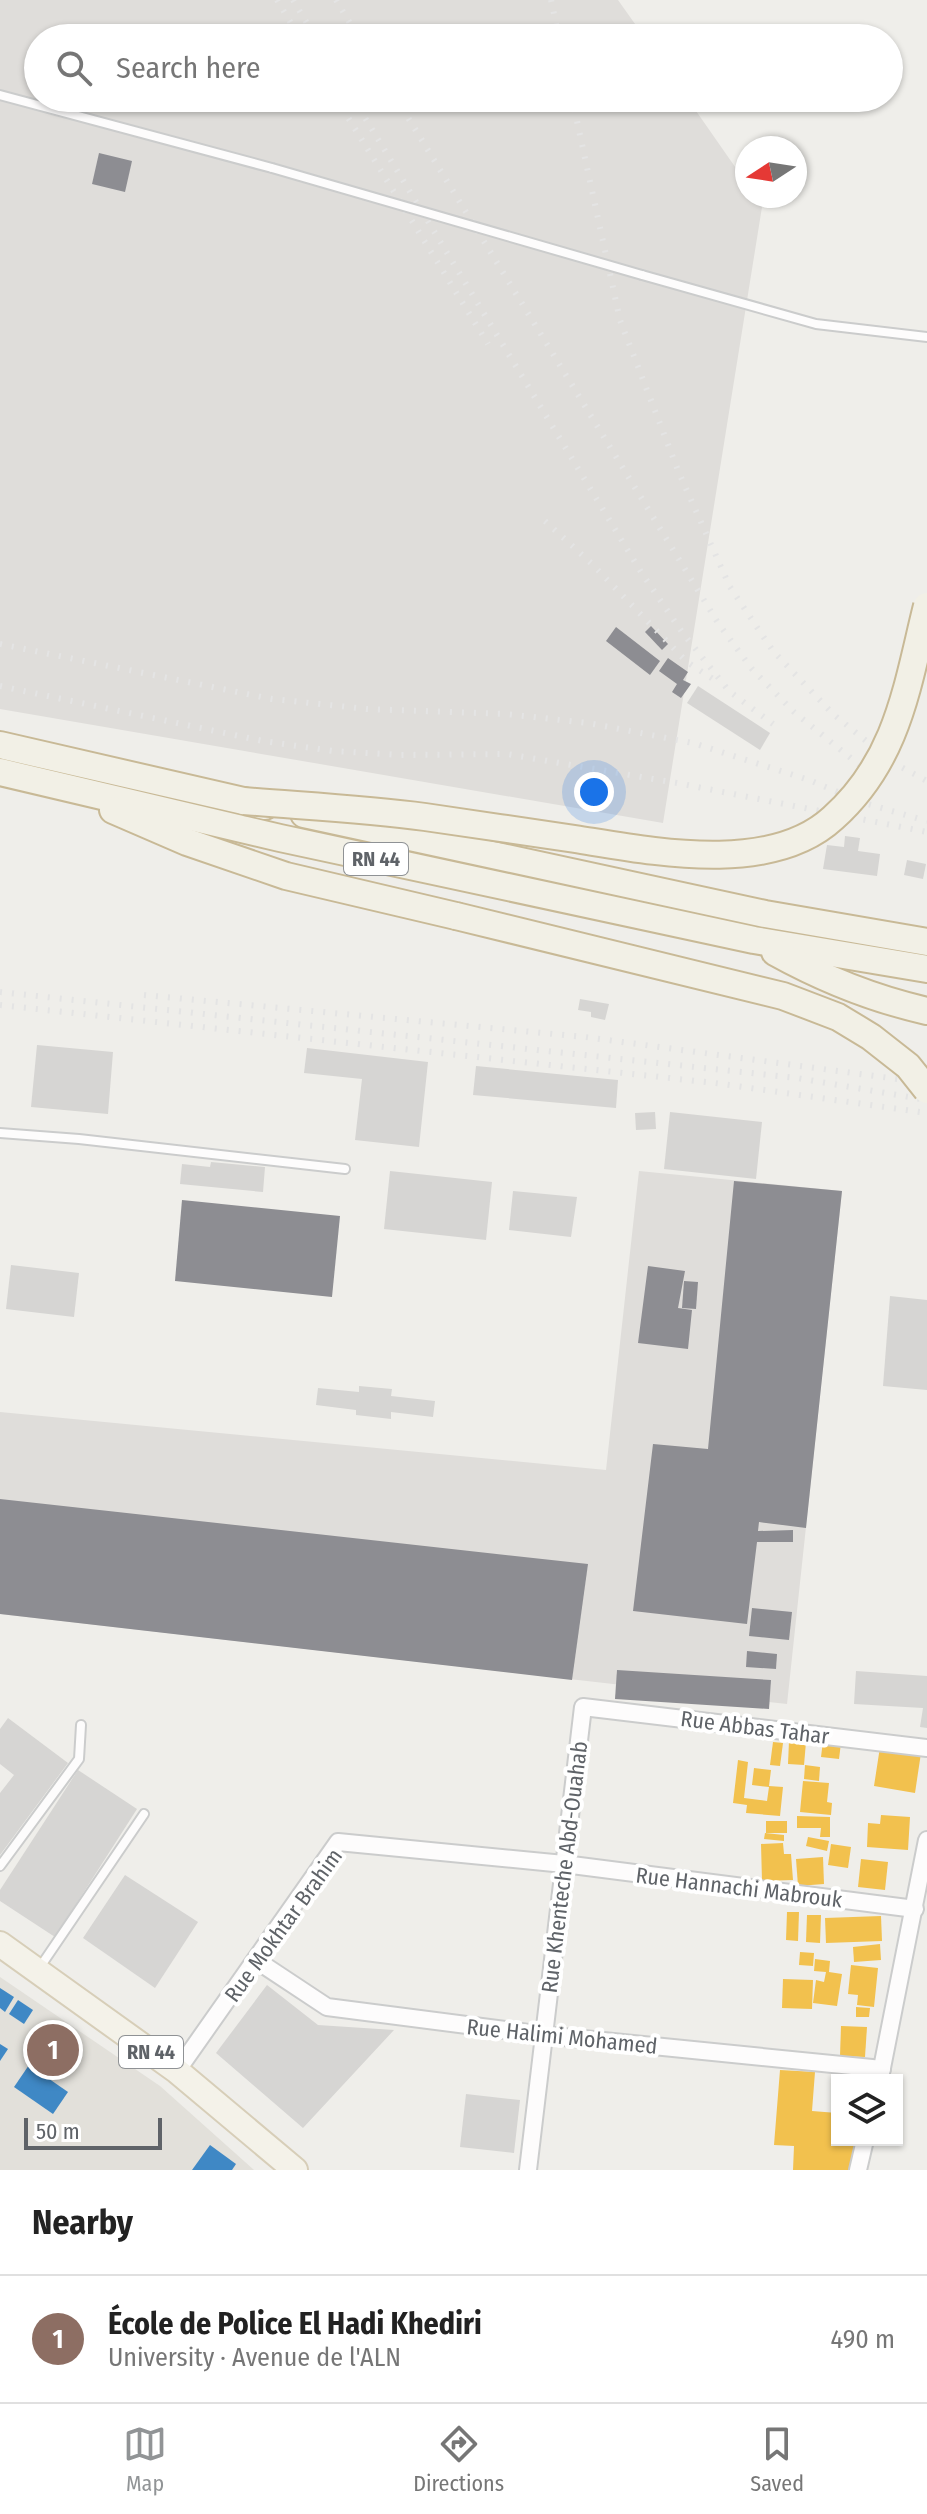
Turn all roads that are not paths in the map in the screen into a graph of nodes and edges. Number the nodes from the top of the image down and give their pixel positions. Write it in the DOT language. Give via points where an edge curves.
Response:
graph roads {
  1 [pos="0,95"];
  2 [pos="24,101"];
  3 [pos="63,112"];
  4 [pos="927,337"];
  5 [pos="927,606"];
  6 [pos="0,745"];
  7 [pos="0,772"];
  8 [pos="48,781"];
  9 [pos="244,801"];
  10 [pos="754,940"];
  11 [pos="927,942"];
  12 [pos="927,969"];
  13 [pos="927,1011"];
  14 [pos="927,1090"];
  15 [pos="0,1133"];
  16 [pos="345,1169"];
  17 [pos="583,1707"];
  18 [pos="81,1725"];
  19 [pos="927,1748"];
  20 [pos="144,1814"];
  21 [pos="927,1840"];
  22 [pos="564,1864"];
  23 [pos="0,1866"];
  24 [pos="915,1909"];
  25 [pos="0,1944"];
  26 [pos="256,1960"];
  27 [pos="38,1970"];
  28 [pos="544,2035"];
  29 [pos="177,2071"];
  30 [pos="873,2074"];
  31 [pos="881,2074"];
  32 [pos="864,2146"];
  33 [pos="295,2170"];
  34 [pos="528,2170"];
  35 [pos="858,2170"];
  1 -- 2 [label="lane, bridge"];
  3 -- 4 [label="lane, bridge" via="816,324"];
  5 -- 9 [label="highway, bridge" via="899,719 869,780 831,820 782,845 733,855 676,854 422,817"];
  6 -- 9 [label="highway"];
  7 -- 8 [label="highway, RN 44"];
  8 -- 10 [label="highway, RN 44" via="280,838"];
  8 -- 14 [label="highway, bridge" via="187,842 286,876 783,996 838,1017 871,1037 908,1066"];
  9 -- 11 [label="highway" via="765,914"];
  10 -- 12 [label="highway"];
  10 -- 13 [label="highway" via="838,982"];
  15 -- 16 [label="lane"];
  17 -- 19 [label="street, Rue Abbas Tahar"];
  17 -- 22 [label="street, Rue Khenteche Abd-Ouahab"];
  18 -- 23 [label="lane" via="79,1759"];
  20 -- 27 [label="lane"];
  21 -- 24 [label="street"];
  22 -- 24 [label="street, Rue Hannachi Mabrouk"];
  22 -- 26 [label="street, Rue Mokhtar Brahim" via="338,1842"];
  22 -- 28 [label="street, Rue Khenteche Abd-Ouahab"];
  24 -- 31 [label="street"];
  25 -- 27 [label="main road, RN 44"];
  26 -- 28 [label="street, Rue Halimi Mohamed" via="327,2007"];
  26 -- 29 [label="street, Rue Mokhtar Brahim"];
  27 -- 29 [label="main road, RN 44"];
  28 -- 30 [label="street, Rue Halimi Mohamed"];
  28 -- 34 [label="street, Rue Khenteche Abd-Ouahab"];
  29 -- 33 [label="main road, RN 44"];
  32 -- 35 [label="street"];
}
